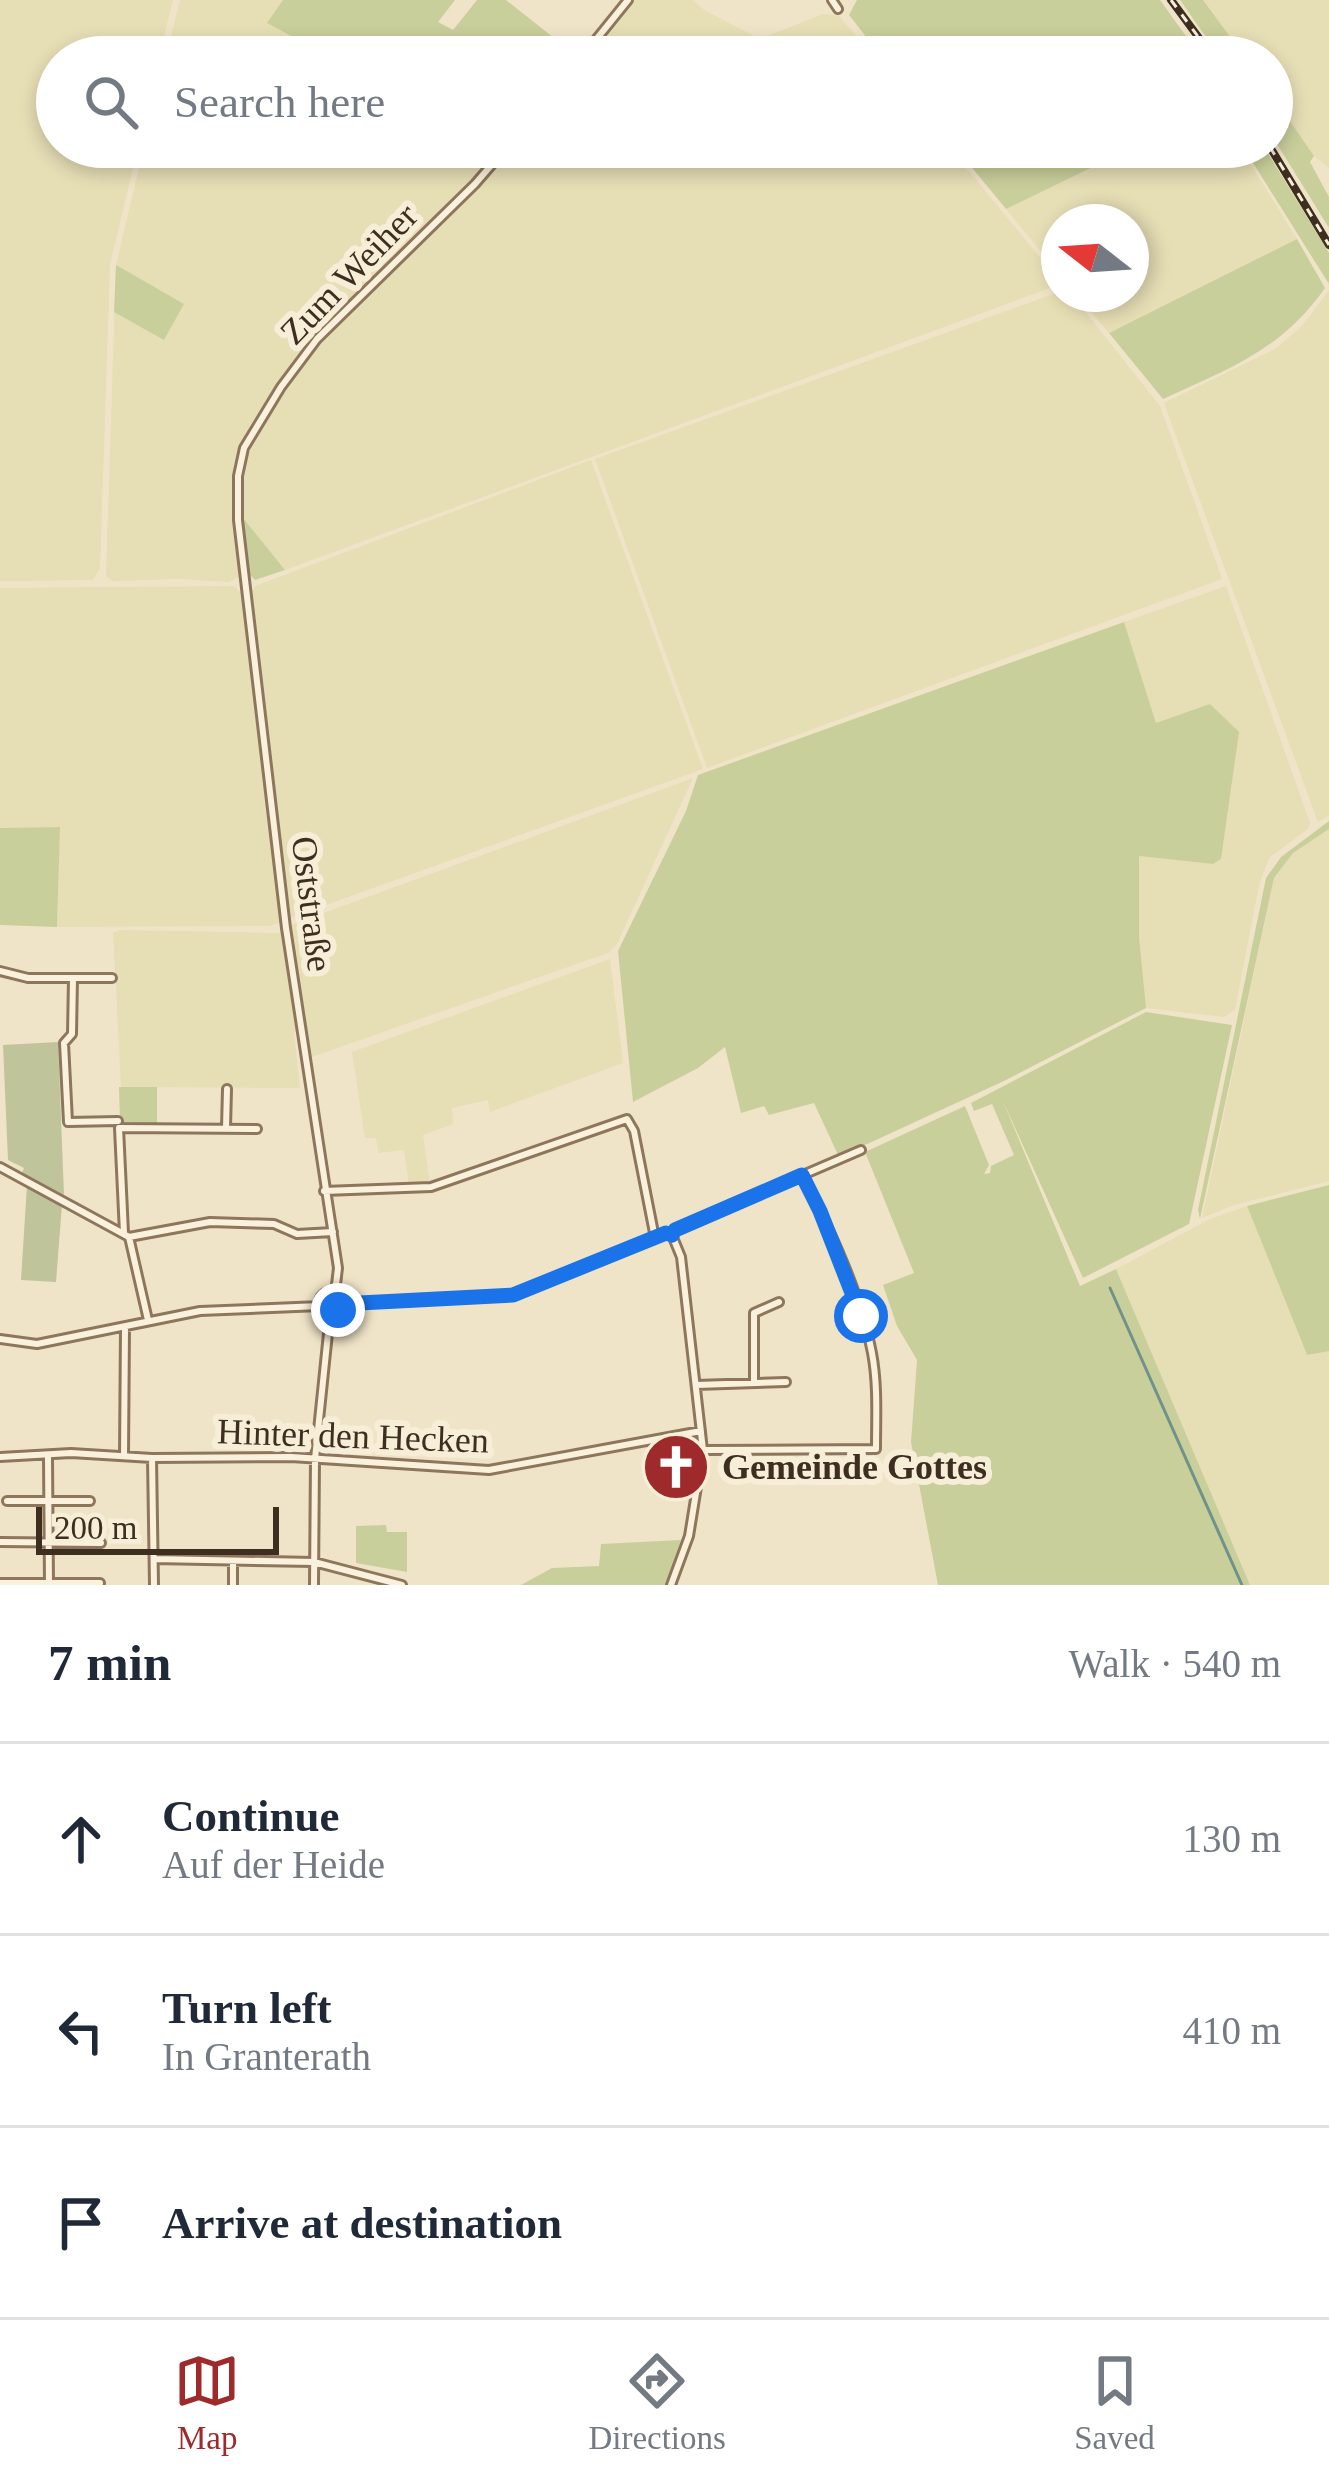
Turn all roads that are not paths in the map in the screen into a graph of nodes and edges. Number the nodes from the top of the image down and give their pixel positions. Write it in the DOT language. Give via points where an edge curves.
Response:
graph roads {
  1 [pos="628,0"];
  2 [pos="832,0"];
  3 [pos="838,9"];
  4 [pos="599,36"];
  5 [pos="489,168"];
  6 [pos="238,520"];
  7 [pos="0,971"];
  8 [pos="73,978"];
  9 [pos="112,978"];
  10 [pos="227,1089"];
  11 [pos="118,1120"];
  12 [pos="226,1128"];
  13 [pos="257,1130"];
  14 [pos="861,1150"];
  15 [pos="0,1167"];
  16 [pos="802,1175"];
  17 [pos="324,1191"];
  18 [pos="333,1232"];
  19 [pos="127,1235"];
  20 [pos="672,1235"];
  21 [pos="656,1238"];
  22 [pos="334,1293"];
  23 [pos="779,1302"];
  24 [pos="340,1304"];
  25 [pos="320,1306"];
  26 [pos="330,1314"];
  27 [pos="148,1320"];
  28 [pos="124,1326"];
  29 [pos="0,1339"];
  30 [pos="754,1382"];
  31 [pos="786,1382"];
  32 [pos="696,1384"];
  33 [pos="701,1431"];
  34 [pos="703,1450"];
  35 [pos="48,1455"];
  36 [pos="0,1456"];
  37 [pos="124,1456"];
  38 [pos="152,1459"];
  39 [pos="315,1459"];
  40 [pos="48,1500"];
  41 [pos="7,1501"];
  42 [pos="90,1501"];
  43 [pos="0,1542"];
  44 [pos="49,1542"];
  45 [pos="101,1543"];
  46 [pos="154,1559"];
  47 [pos="233,1561"];
  48 [pos="314,1562"];
  49 [pos="0,1583"];
  50 [pos="100,1583"];
  51 [pos="49,1584"];
  52 [pos="154,1585"];
  53 [pos="233,1585"];
  54 [pos="314,1585"];
  55 [pos="402,1585"];
  56 [pos="671,1585"];
  1 -- 4 [label="street"];
  2 -- 3 [label="street"];
  5 -- 6 [label="street, Zum Weiher" via="316,339 281,387 244,448"];
  6 -- 17 [label="street, Oststraße"];
  7 -- 8 [label="street"];
  8 -- 9 [label="street"];
  8 -- 11 [label="street" via="72,1034 64,1043 68,1122"];
  10 -- 12 [label="street"];
  12 -- 13 [label="street"];
  12 -- 19 [label="street" via="118,1128"];
  14 -- 16 [label="street"];
  15 -- 19 [label="street"];
  16 -- 20 [label="street"];
  16 -- 34 [label="street" via="868,1336 877,1449"];
  17 -- 18 [label="street, Oststraße"];
  17 -- 21 [label="street" via="431,1187 627,1119"];
  18 -- 19 [label="street" via="210,1222"];
  18 -- 22 [label="street, Oststraße"];
  19 -- 27 [label="street"];
  20 -- 21 [label="street"];
  20 -- 32 [label="street"];
  21 -- 24 [label="street" via="513,1295"];
  22 -- 24 [label="street"];
  22 -- 25 [label="street" via="322,1295"];
  23 -- 30 [label="street" via="754,1313"];
  24 -- 26 [label="street"];
  25 -- 26 [label="street"];
  25 -- 27 [label="street"];
  26 -- 39 [label="street"];
  27 -- 28 [label="street"];
  28 -- 29 [label="street" via="37,1344"];
  28 -- 37 [label="street"];
  30 -- 31 [label="street"];
  30 -- 32 [label="street"];
  32 -- 33 [label="street"];
  33 -- 34 [label="street"];
  33 -- 39 [label="street, Hinter den Hecken" via="490,1470"];
  34 -- 56 [label="street" via="689,1536"];
  35 -- 36 [label="street, Hinter den Hecken"];
  35 -- 37 [label="street, Hinter den Hecken"];
  35 -- 40 [label="street"];
  37 -- 38 [label="street, Hinter den Hecken"];
  38 -- 39 [label="street, Hinter den Hecken"];
  38 -- 46 [label="street"];
  39 -- 48 [label="street"];
  40 -- 41 [label="street"];
  40 -- 42 [label="street"];
  40 -- 44 [label="street"];
  43 -- 44 [label="street"];
  44 -- 45 [label="street"];
  44 -- 51 [label="street"];
  46 -- 47 [label="street"];
  46 -- 52 [label="street"];
  47 -- 48 [label="street"];
  47 -- 53 [label="street"];
  48 -- 54 [label="street"];
  48 -- 55 [label="street"];
  49 -- 51 [label="street"];
  50 -- 51 [label="street"];
}
